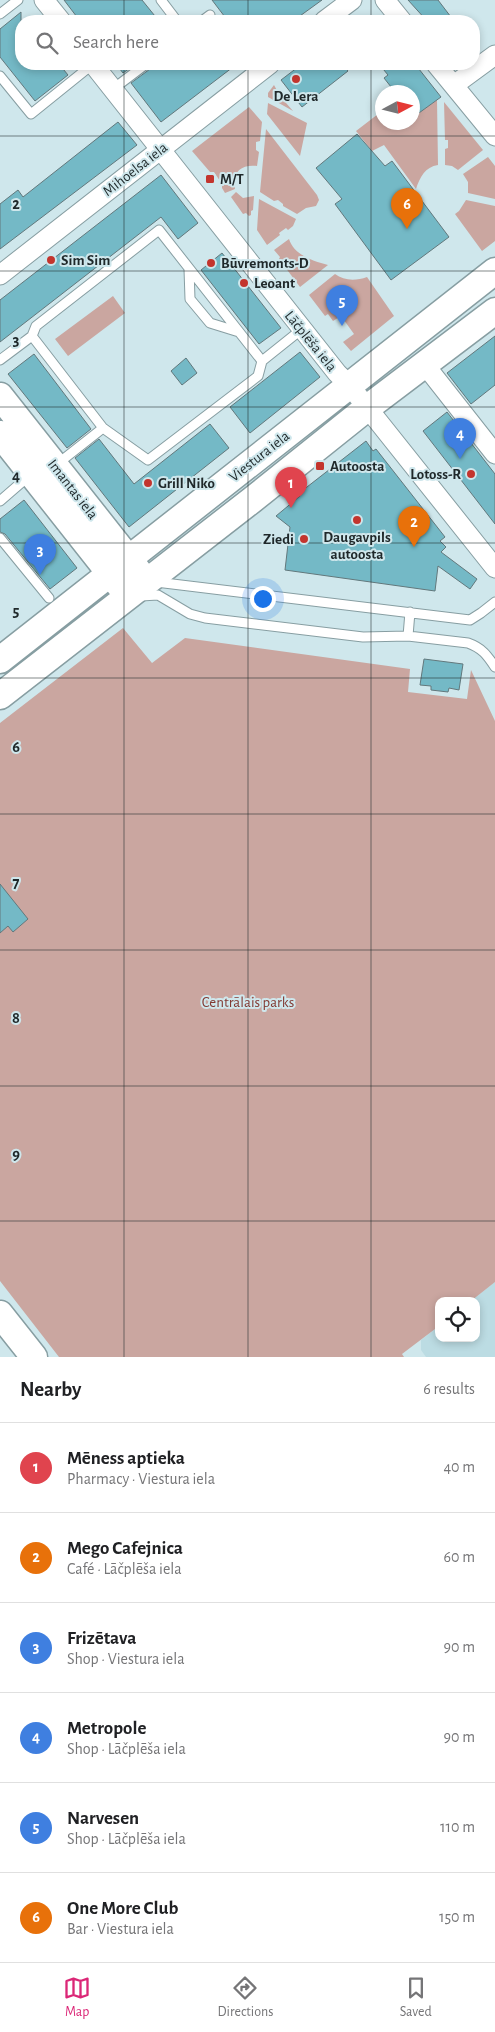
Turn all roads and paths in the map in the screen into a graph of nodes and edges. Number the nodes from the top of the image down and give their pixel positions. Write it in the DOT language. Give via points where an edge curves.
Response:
graph roads {
  1 [pos="18,0"];
  2 [pos="44,0"];
  3 [pos="161,0"];
  4 [pos="352,0"];
  5 [pos="385,0"];
  6 [pos="0,14"];
  7 [pos="56,15"];
  8 [pos="172,15"];
  9 [pos="332,15"];
  10 [pos="397,15"];
  11 [pos="495,55"];
  12 [pos="480,66"];
  13 [pos="86,70"];
  14 [pos="98,70"];
  15 [pos="138,70"];
  16 [pos="262,70"];
  17 [pos="441,70"];
  18 [pos="474,70"];
  19 [pos="0,76"];
  20 [pos="454,85"];
  21 [pos="113,89"];
  22 [pos="495,136"];
  23 [pos="160,148"];
  24 [pos="189,269"];
  25 [pos="495,271"];
  26 [pos="0,275"];
  27 [pos="495,310"];
  28 [pos="302,329"];
  29 [pos="240,332"];
  30 [pos="32,336"];
  31 [pos="0,360"];
  32 [pos="262,361"];
  33 [pos="425,365"];
  34 [pos="350,386"];
  35 [pos="0,396"];
  36 [pos="367,408"];
  37 [pos="103,428"];
  38 [pos="1,438"];
  39 [pos="495,454"];
  40 [pos="43,470"];
  41 [pos="0,501"];
  42 [pos="0,538"];
  43 [pos="119,566"];
  44 [pos="495,568"];
  45 [pos="138,589"];
  46 [pos="49,598"];
  47 [pos="495,602"];
  48 [pos="410,612"];
  49 [pos="408,636"];
  50 [pos="0,660"];
  51 [pos="495,667"];
  52 [pos="0,696"];
  53 [pos="0,1314"];
  54 [pos="34,1357"];
  1 -- 6 [label="lane"];
  2 -- 7 [label="street"];
  3 -- 8 [label="lane"];
  4 -- 9 [label="street"];
  5 -- 10 [label="street"];
  11 -- 12 [label="street"];
  13 -- 19 [label="lane" via="31,114"];
  14 -- 21 [label="street, Lāčplēša iela"];
  15 -- 21 [label="lane"];
  16 -- 23 [label="street, Mihoelsa iela"];
  17 -- 20 [label="street"];
  18 -- 20 [label="street"];
  20 -- 22 [label="street"];
  21 -- 23 [label="street, Lāčplēša iela"];
  23 -- 26 [label="street, Mihoelsa iela"];
  23 -- 28 [label="street, Lāčplēša iela"];
  24 -- 29 [label="lane"];
  24 -- 29 [label="lane" via="190,299 210,323"];
  24 -- 30 [label="lane" via="158,230 36,326"];
  25 -- 34 [label="street, Viestura iela"];
  27 -- 33 [label="street, Viestura iela"];
  28 -- 32 [label="lane"];
  28 -- 34 [label="street, Lāčplēša iela"];
  29 -- 32 [label="lane"];
  30 -- 31 [label="lane"];
  30 -- 37 [label="lane"];
  32 -- 37 [label="lane" via="258,376 148,460"];
  33 -- 36 [label="street, Viestura iela"];
  33 -- 39 [label="street"];
  34 -- 36 [label="street, Lāčplēša iela"];
  34 -- 43 [label="street, Viestura iela"];
  35 -- 40 [label="street, Imantas iela"];
  36 -- 44 [label="street, Lāčplēša iela"];
  36 -- 45 [label="street, Viestura iela"];
  37 -- 40 [label="lane"];
  38 -- 40 [label="street, Imantas iela"];
  40 -- 41 [label="lane"];
  40 -- 43 [label="street, Imantas iela"];
  42 -- 46 [label="lane"];
  43 -- 45 [label="street, Imantas iela"];
  43 -- 50 [label="street, Viestura iela"];
  45 -- 48 [label="lane"];
  45 -- 49 [label="lane" via="205,618 362,637"];
  45 -- 52 [label="street, Viestura iela"];
  47 -- 48 [label="lane" via="470,620"];
  48 -- 49 [label="lane"];
  49 -- 51 [label="lane" via="478,646"];
  53 -- 54 [label="street"];
}
